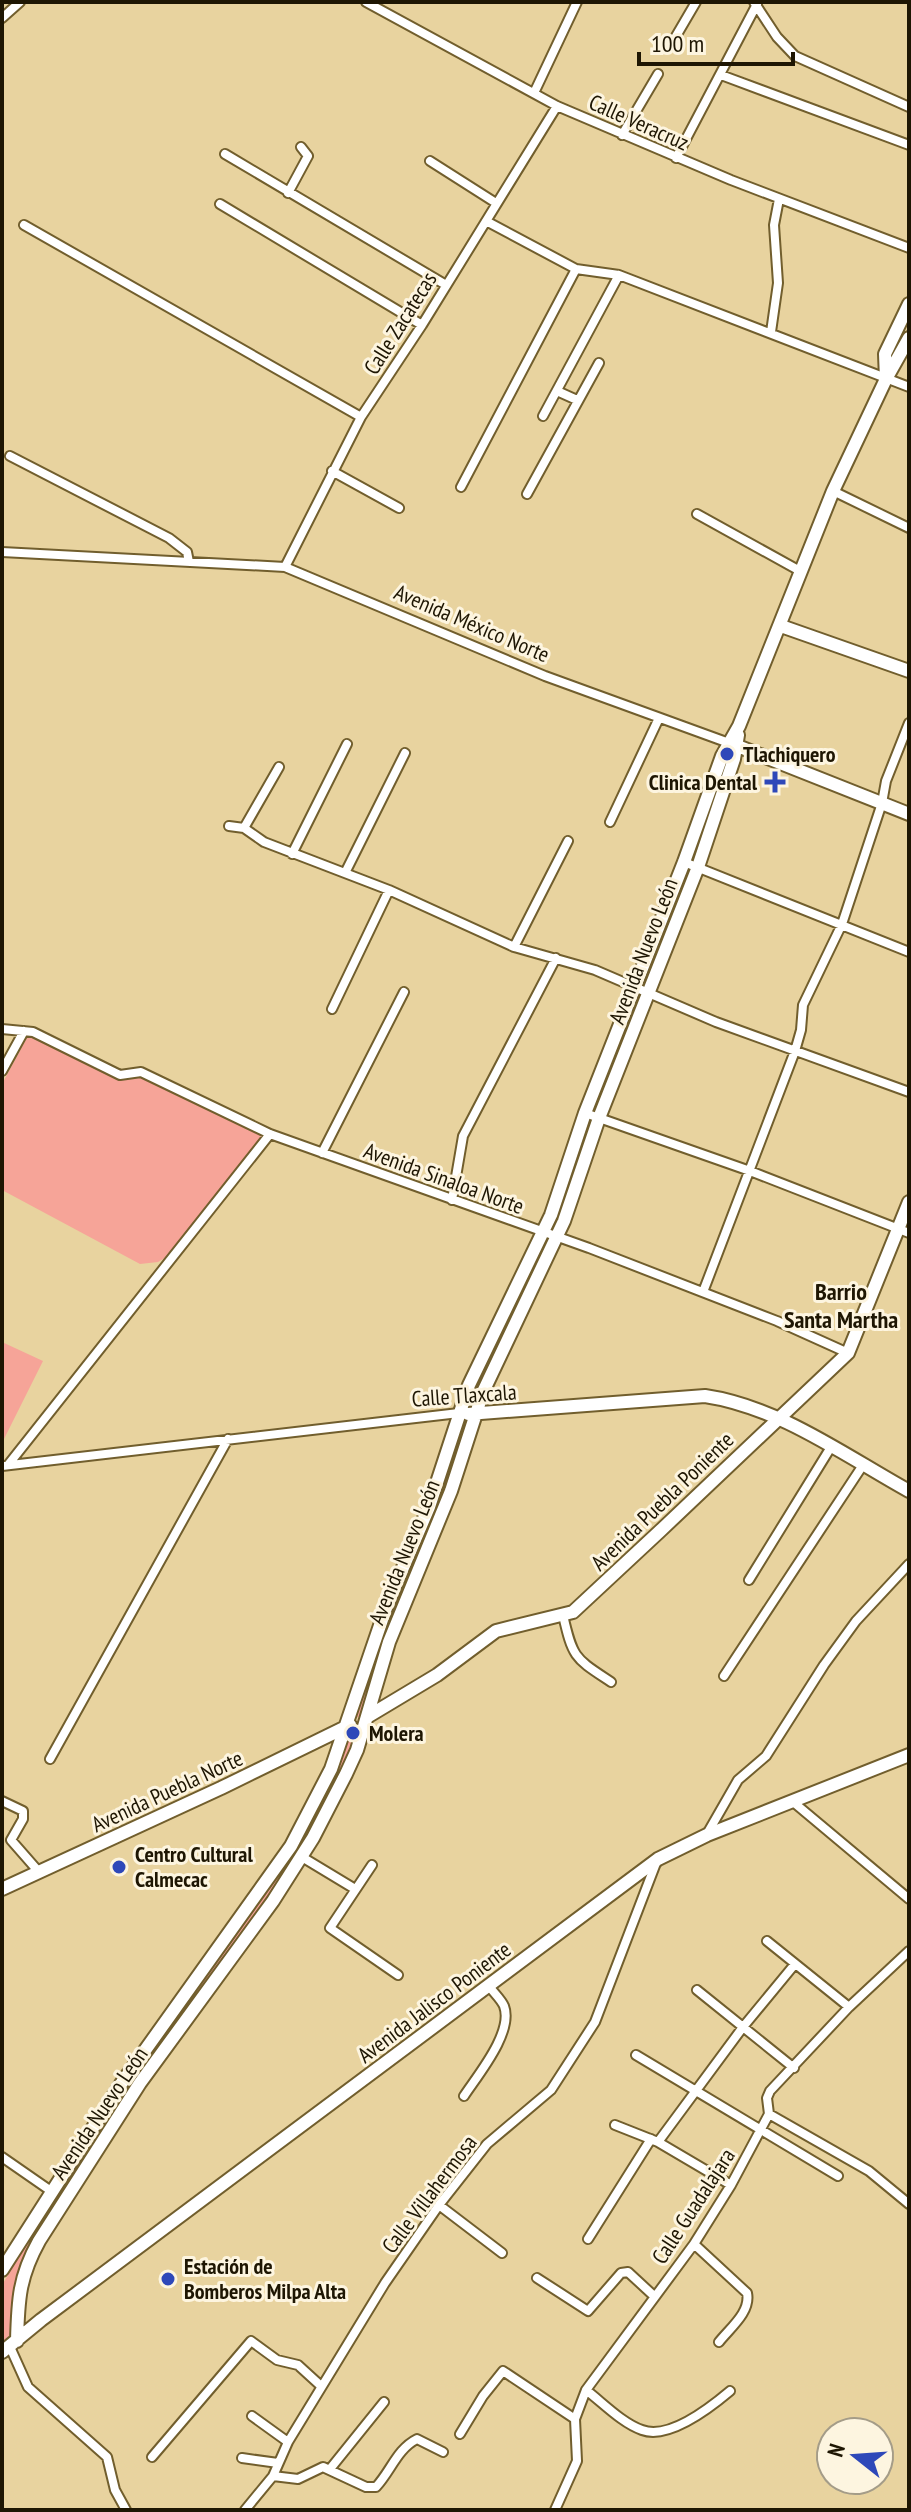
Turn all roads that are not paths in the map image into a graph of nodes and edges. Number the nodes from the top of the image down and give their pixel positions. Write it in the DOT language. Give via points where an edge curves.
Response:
graph roads {
  1 [pos="20,2"];
  2 [pos="366,2"];
  3 [pos="577,2"];
  4 [pos="696,2"];
  5 [pos="756,3"];
  6 [pos="2,18"];
  7 [pos="672,43"];
  8 [pos="658,74"];
  9 [pos="721,75"];
  10 [pos="534,93"];
  11 [pos="557,106"];
  12 [pos="909,107"];
  13 [pos="622,135"];
  14 [pos="909,145"];
  15 [pos="301,147"];
  16 [pos="225,154"];
  17 [pos="676,158"];
  18 [pos="430,161"];
  19 [pos="288,193"];
  20 [pos="779,199"];
  21 [pos="496,203"];
  22 [pos="220,204"];
  23 [pos="486,221"];
  24 [pos="24,225"];
  25 [pos="909,248"];
  26 [pos="576,269"];
  27 [pos="619,275"];
  28 [pos="446,285"];
  29 [pos="909,304"];
  30 [pos="422,325"];
  31 [pos="771,332"];
  32 [pos="909,338"];
  33 [pos="599,363"];
  34 [pos="886,379"];
  35 [pos="909,387"];
  36 [pos="557,391"];
  37 [pos="577,400"];
  38 [pos="543,416"];
  39 [pos="361,417"];
  40 [pos="10,456"];
  41 [pos="332,471"];
  42 [pos="461,487"];
  43 [pos="833,491"];
  44 [pos="527,494"];
  45 [pos="399,508"];
  46 [pos="697,514"];
  47 [pos="909,528"];
  48 [pos="2,552"];
  49 [pos="189,562"];
  50 [pos="285,567"];
  51 [pos="800,571"];
  52 [pos="781,626"];
  53 [pos="909,671"];
  54 [pos="659,718"];
  55 [pos="909,723"];
  56 [pos="906,738"];
  57 [pos="347,744"];
  58 [pos="733,744"];
  59 [pos="405,753"];
  60 [pos="279,767"];
  61 [pos="882,803"];
  62 [pos="909,814"];
  63 [pos="610,822"];
  64 [pos="229,826"];
  65 [pos="244,828"];
  66 [pos="568,841"];
  67 [pos="292,854"];
  68 [pos="684,862"];
  69 [pos="698,867"];
  70 [pos="345,873"];
  71 [pos="389,890"];
  72 [pos="842,924"];
  73 [pos="514,947"];
  74 [pos="909,952"];
  75 [pos="556,958"];
  76 [pos="642,990"];
  77 [pos="404,992"];
  78 [pos="332,1009"];
  79 [pos="2,1029"];
  80 [pos="29,1032"];
  81 [pos="795,1051"];
  82 [pos="2,1071"];
  83 [pos="909,1092"];
  84 [pos="585,1113"];
  85 [pos="599,1118"];
  86 [pos="270,1134"];
  87 [pos="322,1153"];
  88 [pos="750,1171"];
  89 [pos="452,1200"];
  90 [pos="909,1202"];
  91 [pos="904,1231"];
  92 [pos="544,1232"];
  93 [pos="558,1237"];
  94 [pos="703,1292"];
  95 [pos="848,1353"];
  96 [pos="459,1413"];
  97 [pos="474,1414"];
  98 [pos="778,1417"];
  99 [pos="228,1439"];
  100 [pos="831,1447"];
  101 [pos="5,1465"];
  102 [pos="863,1465"];
  103 [pos="909,1491"];
  104 [pos="909,1564"];
  105 [pos="749,1580"];
  106 [pos="563,1615"];
  107 [pos="724,1676"];
  108 [pos="611,1682"];
  109 [pos="368,1716"];
  110 [pos="347,1727"];
  111 [pos="909,1755"];
  112 [pos="50,1759"];
  113 [pos="2,1801"];
  114 [pos="792,1801"];
  115 [pos="707,1835"];
  116 [pos="302,1857"];
  117 [pos="658,1859"];
  118 [pos="372,1865"];
  119 [pos="39,1872"];
  120 [pos="2,1889"];
  121 [pos="355,1889"];
  122 [pos="909,1899"];
  123 [pos="767,1941"];
  124 [pos="909,1951"];
  125 [pos="795,1964"];
  126 [pos="398,1975"];
  127 [pos="489,1986"];
  128 [pos="697,1990"];
  129 [pos="849,2007"];
  130 [pos="743,2027"];
  131 [pos="636,2055"];
  132 [pos="794,2068"];
  133 [pos="695,2092"];
  134 [pos="464,2096"];
  135 [pos="769,2114"];
  136 [pos="615,2125"];
  137 [pos="761,2131"];
  138 [pos="654,2140"];
  139 [pos="2,2157"];
  140 [pos="838,2176"];
  141 [pos="731,2185"];
  142 [pos="51,2191"];
  143 [pos="909,2204"];
  144 [pos="439,2205"];
  145 [pos="588,2239"];
  146 [pos="694,2244"];
  147 [pos="502,2253"];
  148 [pos="2,2270"];
  149 [pos="537,2278"];
  150 [pos="654,2296"];
  151 [pos="18,2297"];
  152 [pos="41,2320"];
  153 [pos="719,2342"];
  154 [pos="10,2347"];
  155 [pos="321,2386"];
  156 [pos="586,2390"];
  157 [pos="730,2391"];
  158 [pos="384,2402"];
  159 [pos="252,2416"];
  160 [pos="575,2419"];
  161 [pos="460,2434"];
  162 [pos="288,2442"];
  163 [pos="443,2452"];
  164 [pos="152,2457"];
  165 [pos="242,2458"];
  166 [pos="278,2463"];
  167 [pos="330,2469"];
  168 [pos="273,2476"];
  169 [pos="126,2510"];
  170 [pos="245,2510"];
  171 [pos="555,2510"];
  1 -- 6 [label="street"];
  2 -- 10 [label="street, Calle Veracruz"];
  3 -- 10 [label="street"];
  4 -- 7 [label="street"];
  5 -- 9 [label="street"];
  5 -- 12 [label="street" via="795,56"];
  8 -- 13 [label="street"];
  9 -- 14 [label="street"];
  9 -- 17 [label="street"];
  10 -- 11 [label="street, Calle Veracruz"];
  11 -- 13 [label="street, Calle Veracruz"];
  11 -- 21 [label="street, Calle Zacatecas"];
  13 -- 17 [label="street, Calle Veracruz"];
  15 -- 19 [label="street" via="308,156"];
  16 -- 19 [label="street"];
  17 -- 20 [label="street, Calle Veracruz"];
  18 -- 21 [label="street"];
  19 -- 28 [label="street"];
  20 -- 25 [label="street, Calle Veracruz"];
  20 -- 31 [label="street" via="774,225 778,283"];
  21 -- 23 [label="street, Calle Zacatecas"];
  22 -- 30 [label="street"];
  23 -- 26 [label="street"];
  23 -- 28 [label="street, Calle Zacatecas"];
  24 -- 39 [label="street"];
  26 -- 27 [label="street"];
  26 -- 42 [label="street"];
  27 -- 31 [label="street"];
  27 -- 36 [label="street"];
  28 -- 30 [label="street, Calle Zacatecas"];
  29 -- 34 [label="main road, Avenida Nuevo León" via="885,354"];
  30 -- 39 [label="street, Calle Zacatecas"];
  31 -- 34 [label="street"];
  32 -- 34 [label="main road, Avenida Nuevo León"];
  33 -- 37 [label="street"];
  34 -- 35 [label="street"];
  34 -- 43 [label="main road, Avenida Nuevo León"];
  36 -- 37 [label="street"];
  36 -- 38 [label="street"];
  37 -- 44 [label="street"];
  39 -- 41 [label="street, Calle Zacatecas"];
  40 -- 49 [label="street" via="169,538 187,552"];
  41 -- 45 [label="street"];
  41 -- 50 [label="street, Calle Zacatecas"];
  43 -- 47 [label="street"];
  43 -- 51 [label="main road, Avenida Nuevo León"];
  46 -- 51 [label="street"];
  48 -- 49 [label="street, Avenida México Norte"];
  49 -- 50 [label="street, Avenida México Norte"];
  50 -- 54 [label="street, Avenida México Norte"];
  51 -- 52 [label="main road, Avenida Nuevo León"];
  52 -- 53 [label="main road"];
  52 -- 58 [label="main road, Avenida Nuevo León"];
  54 -- 58 [label="street, Avenida México Norte"];
  54 -- 63 [label="street"];
  55 -- 56 [label="street"];
  56 -- 61 [label="street"];
  57 -- 67 [label="street"];
  58 -- 61 [label="main road, Avenida México Norte"];
  58 -- 68 [label="main road, Avenida Nuevo León" via="722,756"];
  58 -- 69 [label="main road, Avenida Nuevo León"];
  59 -- 70 [label="street"];
  60 -- 65 [label="street"];
  61 -- 62 [label="main road, Avenida México Norte"];
  61 -- 72 [label="street"];
  64 -- 65 [label="street"];
  65 -- 67 [label="street"];
  66 -- 73 [label="street"];
  67 -- 70 [label="street"];
  68 -- 69 [label="street"];
  68 -- 76 [label="main road, Avenida Nuevo León"];
  69 -- 72 [label="street"];
  69 -- 76 [label="main road, Avenida Nuevo León"];
  70 -- 71 [label="street"];
  71 -- 73 [label="street"];
  71 -- 78 [label="street"];
  72 -- 74 [label="street"];
  72 -- 81 [label="street" via="803,1005"];
  73 -- 75 [label="street"];
  75 -- 76 [label="street"];
  75 -- 89 [label="street" via="463,1136"];
  76 -- 81 [label="street"];
  76 -- 84 [label="main road, Avenida Nuevo León"];
  76 -- 85 [label="main road, Avenida Nuevo León"];
  77 -- 87 [label="street"];
  79 -- 80 [label="street"];
  80 -- 82 [label="street"];
  80 -- 86 [label="street, Avenida Sinaloa Norte" via="120,1075 141,1072"];
  81 -- 83 [label="street"];
  81 -- 88 [label="street"];
  84 -- 85 [label="street"];
  84 -- 92 [label="main road, Avenida Nuevo León"];
  85 -- 88 [label="street"];
  85 -- 93 [label="main road, Avenida Nuevo León"];
  86 -- 87 [label="street, Avenida Sinaloa Norte"];
  86 -- 101 [label="street"];
  87 -- 89 [label="street, Avenida Sinaloa Norte"];
  88 -- 91 [label="street"];
  88 -- 94 [label="street"];
  89 -- 92 [label="street, Avenida Sinaloa Norte"];
  90 -- 91 [label="main road, Avenida Puebla Poniente"];
  91 -- 95 [label="main road, Avenida Puebla Poniente"];
  92 -- 93 [label="street, Avenida Sinaloa Norte"];
  92 -- 96 [label="main road, Avenida Nuevo León"];
  93 -- 94 [label="street, Avenida Sinaloa Norte"];
  93 -- 97 [label="main road, Avenida Nuevo León"];
  94 -- 95 [label="street, Avenida Sinaloa Norte"];
  95 -- 98 [label="main road, Avenida Puebla Poniente"];
  96 -- 97 [label="main road, Calle Tlaxcala"];
  96 -- 99 [label="street, Calle Tlaxcala"];
  96 -- 110 [label="main road, Avenida Nuevo León"];
  97 -- 98 [label="main road, Calle Tlaxcala" via="705,1396 738,1401"];
  97 -- 109 [label="main road, Avenida Nuevo León" via="451,1491 389,1642"];
  98 -- 100 [label="main road, Calle Tlaxcala"];
  98 -- 106 [label="main road, Avenida Puebla Poniente" via="580,1607"];
  99 -- 101 [label="street, Calle Tlaxcala"];
  99 -- 112 [label="street"];
  100 -- 102 [label="main road, Calle Tlaxcala"];
  100 -- 105 [label="street"];
  102 -- 103 [label="main road, Calle Tlaxcala"];
  102 -- 107 [label="street"];
  104 -- 115 [label="street" via="856,1621 766,1756 738,1780"];
  106 -- 108 [label="street" via="571,1651"];
  106 -- 109 [label="main road, Avenida Puebla Poniente" via="496,1631 437,1675"];
  109 -- 110 [label="main road, Avenida Puebla Poniente"];
  109 -- 116 [label="main road, Avenida Nuevo León" via="340,1787"];
  110 -- 119 [label="main road, Avenida Puebla Norte"];
  110 -- 142 [label="main road, Avenida Nuevo León" via="291,1846"];
  111 -- 114 [label="main road, Avenida Jalisco Poniente"];
  113 -- 119 [label="street" via="23,1811 11,1840"];
  114 -- 115 [label="main road, Avenida Jalisco Poniente"];
  114 -- 122 [label="street"];
  115 -- 117 [label="main road, Avenida Jalisco Poniente"];
  116 -- 121 [label="street"];
  116 -- 151 [label="main road, Avenida Nuevo León" via="113,2123 28,2262"];
  117 -- 127 [label="main road, Avenida Jalisco Poniente"];
  117 -- 144 [label="street, Calle Villahermosa" via="595,2022 551,2090 487,2144"];
  118 -- 121 [label="street"];
  119 -- 120 [label="main road, Avenida Puebla Norte"];
  121 -- 126 [label="street" via="330,1928"];
  123 -- 125 [label="street"];
  124 -- 129 [label="street, Calle Guadalajara"];
  125 -- 129 [label="street"];
  125 -- 130 [label="street"];
  127 -- 134 [label="street" via="505,2008 505,2023 501,2040"];
  127 -- 152 [label="main road, Avenida Jalisco Poniente"];
  128 -- 130 [label="street"];
  129 -- 132 [label="street, Calle Guadalajara"];
  130 -- 132 [label="street"];
  130 -- 133 [label="street"];
  131 -- 133 [label="street"];
  132 -- 135 [label="street, Calle Guadalajara" via="770,2091"];
  133 -- 137 [label="street"];
  133 -- 138 [label="street"];
  135 -- 137 [label="street, Calle Guadalajara"];
  135 -- 143 [label="street" via="869,2171"];
  136 -- 138 [label="street"];
  137 -- 140 [label="street"];
  137 -- 141 [label="street, Calle Guadalajara"];
  138 -- 141 [label="street"];
  138 -- 145 [label="street"];
  139 -- 142 [label="street"];
  141 -- 146 [label="street, Calle Guadalajara"];
  142 -- 148 [label="main road, Avenida Nuevo León"];
  144 -- 147 [label="street"];
  144 -- 155 [label="street, Calle Villahermosa"];
  146 -- 150 [label="street, Calle Guadalajara"];
  146 -- 153 [label="street" via="747,2293 746,2309"];
  149 -- 150 [label="street" via="588,2311 621,2273 628,2272"];
  150 -- 156 [label="street, Calle Guadalajara"];
  151 -- 152 [label="main road"];
  151 -- 154 [label="main road, Avenida Nuevo León"];
  152 -- 154 [label="main road, Avenida Jalisco Poniente"];
  154 -- 169 [label="street" via="28,2387 107,2457"];
  155 -- 162 [label="street, Calle Villahermosa"];
  155 -- 164 [label="street" via="298,2365 277,2360 251,2341"];
  156 -- 157 [label="street" via="631,2424 658,2432 702,2414"];
  156 -- 160 [label="street, Calle Guadalajara"];
  158 -- 167 [label="street"];
  159 -- 162 [label="street"];
  160 -- 161 [label="street" via="503,2371"];
  160 -- 171 [label="street, Calle Guadalajara" via="577,2461"];
  162 -- 166 [label="street, Calle Villahermosa"];
  163 -- 167 [label="street" via="417,2439 398,2454 376,2487"];
  165 -- 166 [label="street"];
  166 -- 168 [label="street, Calle Villahermosa"];
  167 -- 168 [label="street" via="318,2467 298,2479"];
  168 -- 170 [label="street, Calle Villahermosa"];
}
